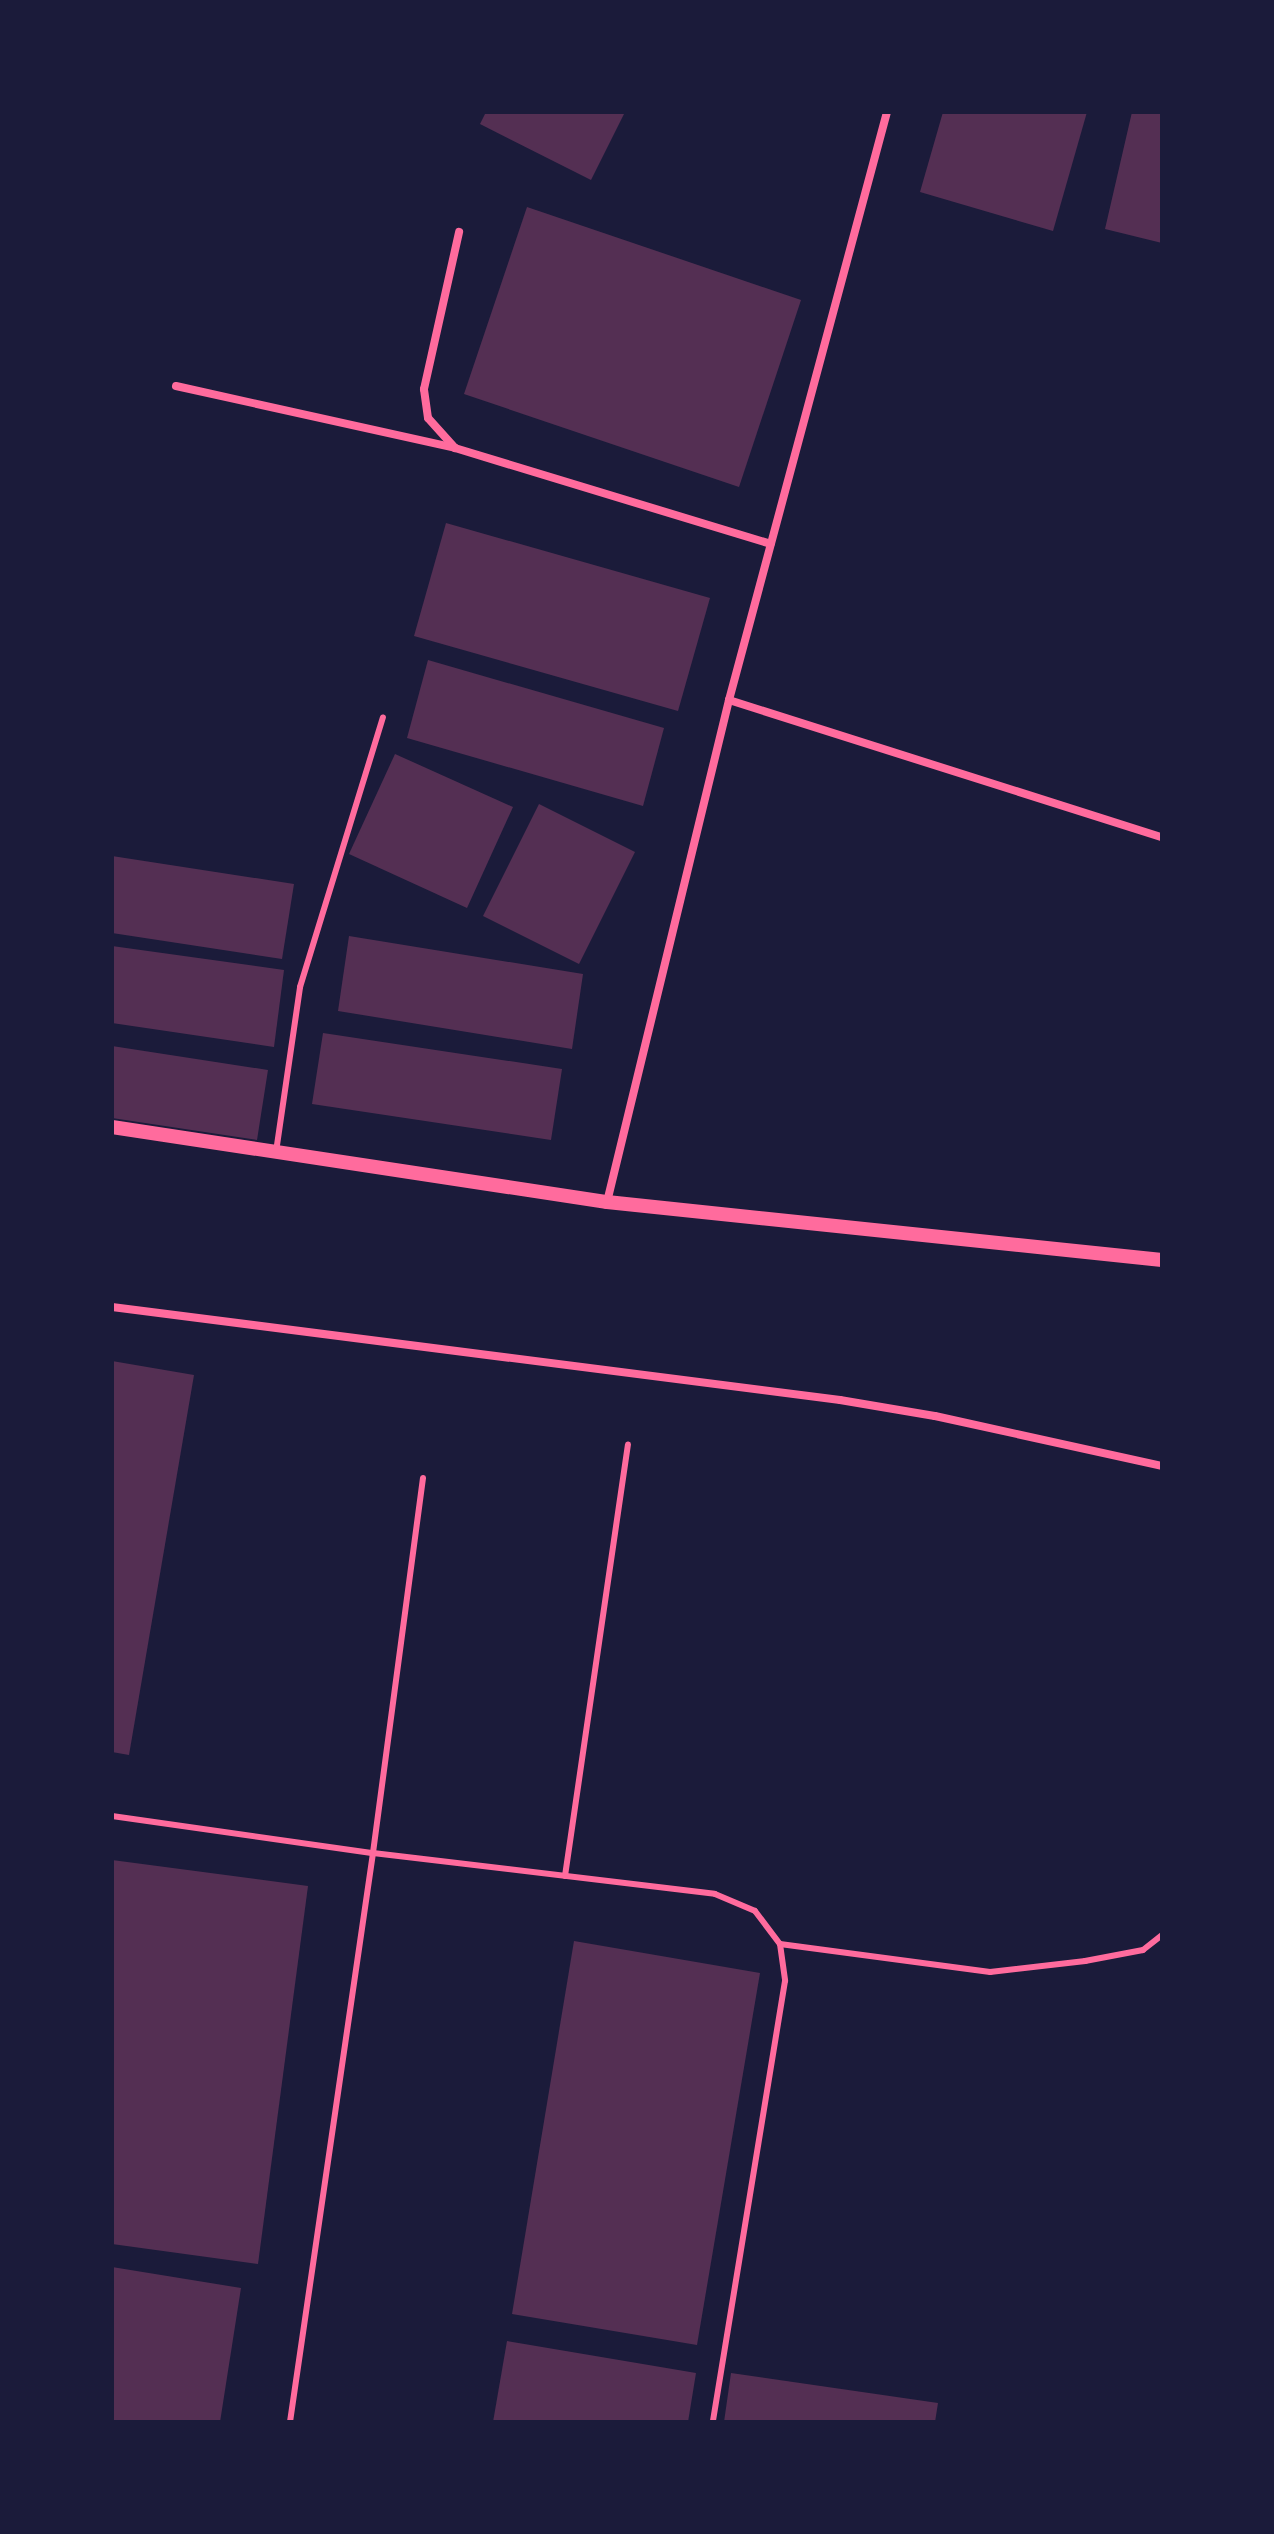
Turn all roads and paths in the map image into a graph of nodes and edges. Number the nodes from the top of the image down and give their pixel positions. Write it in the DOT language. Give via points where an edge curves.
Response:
graph roads {
  1 [pos="887,112"];
  2 [pos="459,232"];
  3 [pos="176,386"];
  4 [pos="455,448"];
  5 [pos="771,544"];
  6 [pos="729,700"];
  7 [pos="383,718"];
  8 [pos="1162,837"];
  9 [pos="112,1127"];
  10 [pos="276,1152"];
  11 [pos="607,1202"];
  12 [pos="1162,1260"];
  13 [pos="112,1307"];
  14 [pos="628,1445"];
  15 [pos="1162,1466"];
  16 [pos="423,1478"];
  17 [pos="112,1816"];
  18 [pos="373,1853"];
  19 [pos="565,1876"];
  20 [pos="1162,1935"];
  21 [pos="780,1944"];
  22 [pos="290,2422"];
  23 [pos="713,2422"];
  1 -- 5 [label="street"];
  2 -- 4 [label="street" via="424,389 428,418"];
  3 -- 4 [label="street"];
  4 -- 5 [label="street"];
  5 -- 6 [label="street"];
  6 -- 8 [label="street"];
  6 -- 11 [label="street"];
  7 -- 10 [label="lane" via="300,987"];
  9 -- 10 [label="street"];
  10 -- 11 [label="street"];
  11 -- 12 [label="street"];
  13 -- 15 [label="street" via="840,1400"];
  14 -- 19 [label="lane"];
  16 -- 18 [label="lane"];
  17 -- 18 [label="lane"];
  18 -- 19 [label="lane"];
  18 -- 22 [label="lane"];
  19 -- 21 [label="lane" via="715,1894 755,1911"];
  20 -- 21 [label="lane" via="1143,1950 990,1972"];
  21 -- 23 [label="lane" via="785,1981"];
}
